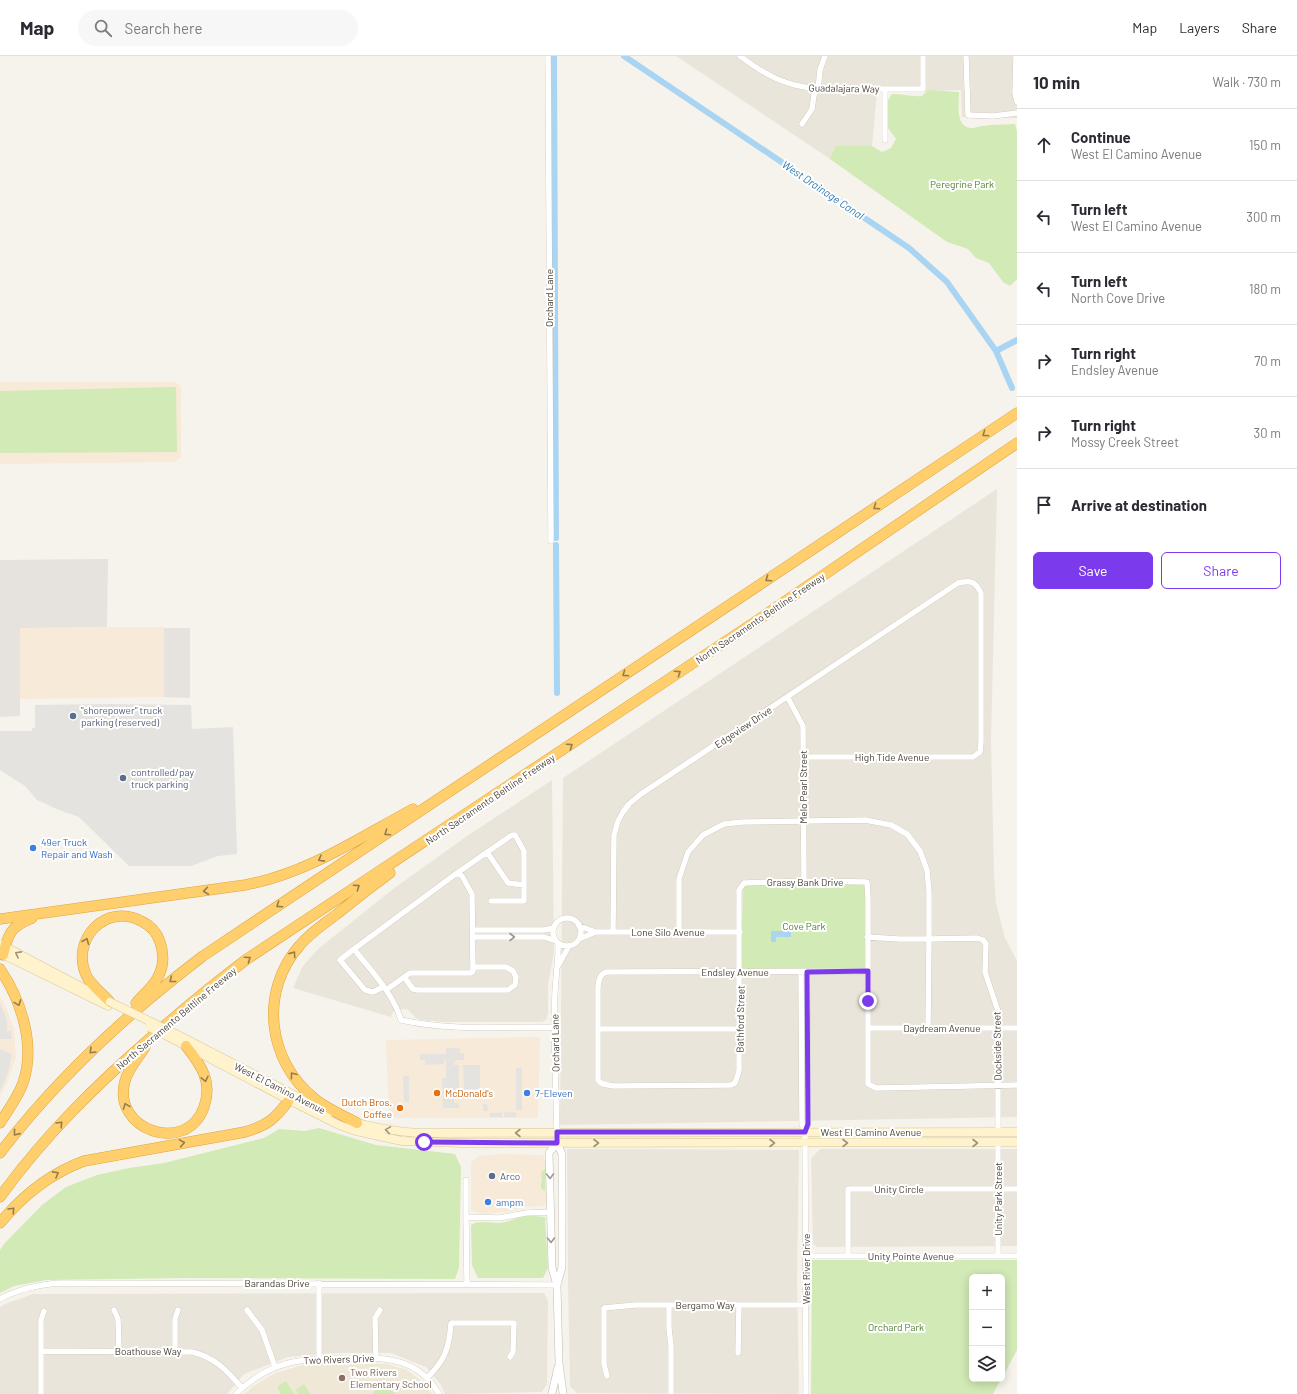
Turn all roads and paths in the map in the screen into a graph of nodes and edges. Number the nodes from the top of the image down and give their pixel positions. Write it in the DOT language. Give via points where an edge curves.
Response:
graph roads {
  1 [pos="548,56"];
  2 [pos="740,56"];
  3 [pos="825,56"];
  4 [pos="923,56"];
  5 [pos="966,56"];
  6 [pos="1016,56"];
  7 [pos="818,89"];
  8 [pos="885,89"];
  9 [pos="1017,102"];
  10 [pos="1017,112"];
  11 [pos="802,124"];
  12 [pos="885,140"];
  13 [pos="1017,413"];
  14 [pos="1017,443"];
  15 [pos="551,541"];
  16 [pos="788,698"];
  17 [pos="980,752"];
  18 [pos="803,757"];
  19 [pos="466,781"];
  20 [pos="462,817"];
  21 [pos="804,820"];
  22 [pos="487,852"];
  23 [pos="457,873"];
  24 [pos="804,881"];
  25 [pos="744,883"];
  26 [pos="524,885"];
  27 [pos="491,901"];
  28 [pos="69,910"];
  29 [pos="0,919"];
  30 [pos="579,926"];
  31 [pos="554,928"];
  32 [pos="473,930"];
  33 [pos="596,932"];
  34 [pos="613,932"];
  35 [pos="679,932"];
  36 [pos="740,932"];
  37 [pos="473,937"];
  38 [pos="868,937"];
  39 [pos="579,939"];
  40 [pos="929,939"];
  41 [pos="557,942"];
  42 [pos="569,946"];
  43 [pos="354,949"];
  44 [pos="2,950"];
  45 [pos="473,967"];
  46 [pos="557,968"];
  47 [pos="0,969"];
  48 [pos="740,971"];
  49 [pos="868,971"];
  50 [pos="801,972"];
  51 [pos="807,972"];
  52 [pos="404,977"];
  53 [pos="385,988"];
  54 [pos="109,1004"];
  55 [pos="554,1027"];
  56 [pos="114,1028"];
  57 [pos="868,1028"];
  58 [pos="928,1028"];
  59 [pos="1017,1028"];
  60 [pos="598,1029"];
  61 [pos="740,1029"];
  62 [pos="998,1029"];
  63 [pos="153,1036"];
  64 [pos="174,1037"];
  65 [pos="186,1046"];
  66 [pos="1017,1085"];
  67 [pos="998,1086"];
  68 [pos="290,1097"];
  69 [pos="0,1123"];
  70 [pos="358,1123"];
  71 [pos="557,1132"];
  72 [pos="805,1132"];
  73 [pos="998,1132"];
  74 [pos="1017,1132"];
  75 [pos="1017,1142"];
  76 [pos="557,1143"];
  77 [pos="806,1143"];
  78 [pos="998,1143"];
  79 [pos="0,1153"];
  80 [pos="466,1180"];
  81 [pos="998,1189"];
  82 [pos="1017,1189"];
  83 [pos="0,1197"];
  84 [pos="551,1212"];
  85 [pos="466,1217"];
  86 [pos="0,1224"];
  87 [pos="806,1256"];
  88 [pos="848,1256"];
  89 [pos="998,1256"];
  90 [pos="1017,1256"];
  91 [pos="319,1283"];
  92 [pos="467,1284"];
  93 [pos="557,1285"];
  94 [pos="0,1299"];
  95 [pos="669,1305"];
  96 [pos="739,1305"];
  97 [pos="806,1305"];
  98 [pos="114,1310"];
  99 [pos="178,1310"];
  100 [pos="247,1310"];
  101 [pos="380,1310"];
  102 [pos="44,1311"];
  103 [pos="41,1351"];
  104 [pos="119,1351"];
  105 [pos="175,1351"];
  106 [pos="738,1353"];
  107 [pos="510,1357"];
  108 [pos="319,1358"];
  109 [pos="376,1358"];
  110 [pos="559,1363"];
  111 [pos="275,1367"];
  112 [pos="607,1376"];
  113 [pos="427,1378"];
  114 [pos="242,1388"];
  115 [pos="564,1393"];
  116 [pos="41,1394"];
  117 [pos="236,1394"];
  118 [pos="439,1394"];
  119 [pos="552,1394"];
  120 [pos="671,1394"];
  121 [pos="806,1394"];
  1 -- 15 [label="street, Orchard Lane"];
  2 -- 7 [label="street, Guadalajara Way" via="776,79"];
  3 -- 7 [label="street"];
  4 -- 8 [label="street, Guadalajara Way" via="923,89"];
  5 -- 10 [label="street" via="968,115 993,116"];
  6 -- 9 [label="street"];
  7 -- 8 [label="street, Guadalajara Way"];
  7 -- 11 [label="street" via="809,114"];
  8 -- 12 [label="street"];
  13 -- 19 [label="highway, one-way"];
  20 -- 14 [label="highway, North Sacramento Beltline Freeway, one-way" via="752,624"];
  16 -- 17 [label="street, Edgeview Drive" via="958,582 968,581 977,585 981,593"];
  16 -- 18 [label="street, Melo Pearl Street" via="803,726"];
  16 -- 34 [label="street, Edgeview Drive" via="752,719 649,789 623,812 614,836"];
  17 -- 18 [label="street, High Tide Avenue" via="973,757"];
  18 -- 21 [label="street, Melo Pearl Street"];
  19 -- 28 [label="highway, one-way" via="310,864 274,878 245,885"];
  19 -- 56 [label="highway, one-way" via="204,956"];
  63 -- 20 [label="highway, North Sacramento Beltline Freeway, one-way" via="247,959"];
  70 -- 20 [label="highway, one-way" via="315,1100 295,1078 282,1058 276,1040 273,1014 280,978 290,957 307,937"];
  21 -- 24 [label="street, Melo Pearl Street"];
  21 -- 35 [label="street" via="724,824 703,834 688,852 679,879"];
  21 -- 40 [label="street" via="865,820 890,825 907,834 920,851 927,870"];
  22 -- 23 [label="street"];
  22 -- 26 [label="street" via="508,883"];
  22 -- 26 [label="street" via="515,835 524,851"];
  23 -- 32 [label="street" via="462,876 472,894"];
  23 -- 43 [label="street"];
  24 -- 25 [label="street, Grassy Bank Drive"];
  24 -- 38 [label="street, Grassy Bank Drive" via="867,882"];
  25 -- 36 [label="street, Bathford Street" via="740,890"];
  26 -- 27 [label="street" via="524,901"];
  28 -- 29 [label="highway"];
  28 -- 44 [label="highway" via="24,921 13,928"];
  30 -- 31 [label="street" via="568,919 560,921"];
  30 -- 33 [label="street, Lone Silo Avenue"];
  30 -- 39 [label="street"];
  31 -- 32 [label="street"];
  31 -- 41 [label="street"];
  32 -- 37 [label="street"];
  33 -- 34 [label="street, Lone Silo Avenue"];
  33 -- 39 [label="street, Lone Silo Avenue"];
  34 -- 35 [label="street, Lone Silo Avenue"];
  35 -- 36 [label="street, Lone Silo Avenue"];
  36 -- 48 [label="street, Bathford Street"];
  37 -- 41 [label="street, one-way" via="544,937"];
  37 -- 45 [label="street"];
  38 -- 40 [label="street"];
  38 -- 49 [label="street"];
  39 -- 42 [label="street"];
  40 -- 58 [label="street"];
  40 -- 62 [label="street, Dockside Street" via="983,940 986,944 986,972 998,1011"];
  41 -- 42 [label="street"];
  41 -- 46 [label="street, Orchard Lane"];
  42 -- 46 [label="street, Orchard Lane"];
  43 -- 53 [label="street"];
  43 -- 53 [label="street" via="340,960 365,990 373,992"];
  44 -- 54 [label="main road, West El Camino Avenue"];
  45 -- 52 [label="street" via="470,973 410,973"];
  45 -- 52 [label="street" via="506,967 513,970 516,977 515,985 508,990 418,990 413,989"];
  46 -- 55 [label="street, Orchard Lane"];
  47 -- 69 [label="highway, one-way" via="20,1008 27,1043 23,1081"];
  48 -- 50 [label="street, Endsley Avenue"];
  48 -- 60 [label="street, Endsley Avenue" via="606,972 599,978"];
  48 -- 61 [label="street, Bathford Street"];
  49 -- 51 [label="street, Endsley Avenue"];
  49 -- 57 [label="street"];
  50 -- 51 [label="street, Endsley Avenue"];
  50 -- 72 [label="street" via="801,1094 802,1124"];
  51 -- 72 [label="street" via="808,1124"];
  52 -- 53 [label="street"];
  53 -- 55 [label="street" via="397,1006 401,1020 422,1024 476,1027"];
  54 -- 56 [label="highway, one-way" via="88,979 82,951 87,937 96,926 108,918 137,918 149,925 158,937 163,950 163,965 158,978"];
  54 -- 64 [label="main road, West El Camino Avenue, bridge"];
  55 -- 71 [label="street, Orchard Lane"];
  56 -- 79 [label="highway, one-way" via="44,1100"];
  57 -- 58 [label="street, Daydream Avenue"];
  57 -- 67 [label="street" via="868,1084 876,1088"];
  58 -- 62 [label="street, Daydream Avenue"];
  59 -- 62 [label="street, Daydream Avenue"];
  60 -- 61 [label="street"];
  60 -- 61 [label="street, Bathford Street" via="598,1080 604,1085 614,1086 735,1084 740,1071"];
  62 -- 67 [label="street, Dockside Street"];
  65 -- 63 [label="highway, one-way" via="205,1076 205,1105 198,1119 186,1129 172,1133 156,1132 132,1116 123,1094 126,1076"];
  83 -- 63 [label="highway, North Sacramento Beltline Freeway, one-way" via="77,1106 106,1076"];
  64 -- 65 [label="main road, West El Camino Avenue"];
  64 -- 68 [label="main road, West El Camino Avenue"];
  65 -- 68 [label="main road, West El Camino Avenue"];
  66 -- 67 [label="street"];
  67 -- 73 [label="street, Dockside Street"];
  68 -- 70 [label="main road, West El Camino Avenue"];
  68 -- 76 [label="main road, West El Camino Avenue" via="345,1127 402,1141"];
  86 -- 68 [label="highway, one-way" via="36,1187 70,1167 84,1161 245,1132 276,1117"];
  71 -- 70 [label="main road, West El Camino Avenue, one-way" via="417,1133 374,1128"];
  71 -- 72 [label="main road, West El Camino Avenue"];
  71 -- 76 [label="street, Orchard Lane"];
  72 -- 73 [label="main road, West El Camino Avenue"];
  72 -- 77 [label="street, West River Drive"];
  73 -- 74 [label="main road, West El Camino Avenue"];
  75 -- 78 [label="main road, West El Camino Avenue"];
  76 -- 77 [label="main road, West El Camino Avenue, one-way"];
  76 -- 84 [label="street, Orchard Lane, one-way" via="550,1153"];
  76 -- 93 [label="street, Orchard Lane" via="562,1154 562,1262"];
  77 -- 78 [label="main road, West El Camino Avenue, one-way"];
  77 -- 87 [label="street, West River Drive"];
  78 -- 81 [label="street, Unity Park Street"];
  80 -- 85 [label="street"];
  81 -- 82 [label="street, Unity Circle"];
  81 -- 88 [label="street, Unity Circle" via="848,1188"];
  81 -- 89 [label="street, Unity Park Street"];
  84 -- 85 [label="street" via="499,1218"];
  84 -- 93 [label="street, Orchard Lane, one-way" via="552,1268"];
  85 -- 92 [label="street"];
  87 -- 88 [label="street, Unity Pointe Avenue"];
  87 -- 97 [label="street, West River Drive"];
  88 -- 89 [label="street, Unity Pointe Avenue"];
  89 -- 90 [label="street, Unity Pointe Avenue"];
  91 -- 92 [label="street, Barandas Drive"];
  91 -- 94 [label="street, Barandas Drive" via="59,1283 19,1290"];
  91 -- 108 [label="street"];
  92 -- 93 [label="street, Barandas Drive"];
  93 -- 110 [label="street, Orchard Lane"];
  95 -- 96 [label="street, Bergamo Way"];
  95 -- 112 [label="street, Bergamo Way" via="604,1308 604,1364"];
  95 -- 120 [label="street"];
  96 -- 97 [label="street, Bergamo Way"];
  96 -- 106 [label="street"];
  97 -- 121 [label="street, West River Drive"];
  98 -- 104 [label="street" via="118,1319"];
  99 -- 105 [label="street" via="175,1319"];
  100 -- 111 [label="street" via="262,1330"];
  101 -- 109 [label="street" via="375,1318"];
  102 -- 103 [label="street" via="41,1320"];
  103 -- 104 [label="street, Boathouse Way"];
  103 -- 116 [label="street"];
  104 -- 105 [label="street, Boathouse Way"];
  105 -- 114 [label="street, Boathouse Way" via="200,1353 215,1361"];
  107 -- 113 [label="street" via="513,1352 514,1323 451,1323 447,1351 438,1367"];
  108 -- 109 [label="street, Two Rivers Drive"];
  108 -- 111 [label="street, Two Rivers Drive" via="293,1361"];
  109 -- 113 [label="street, Two Rivers Drive" via="400,1362"];
  110 -- 115 [label="street, Orchard Lane"];
  110 -- 119 [label="street, Orchard Lane"];
  111 -- 114 [label="street, Two Rivers Drive"];
  113 -- 118 [label="street, Two Rivers Drive"];
  114 -- 117 [label="street, Two Rivers Drive"];
  115 -- 119 [label="street" via="558,1391"];
}
